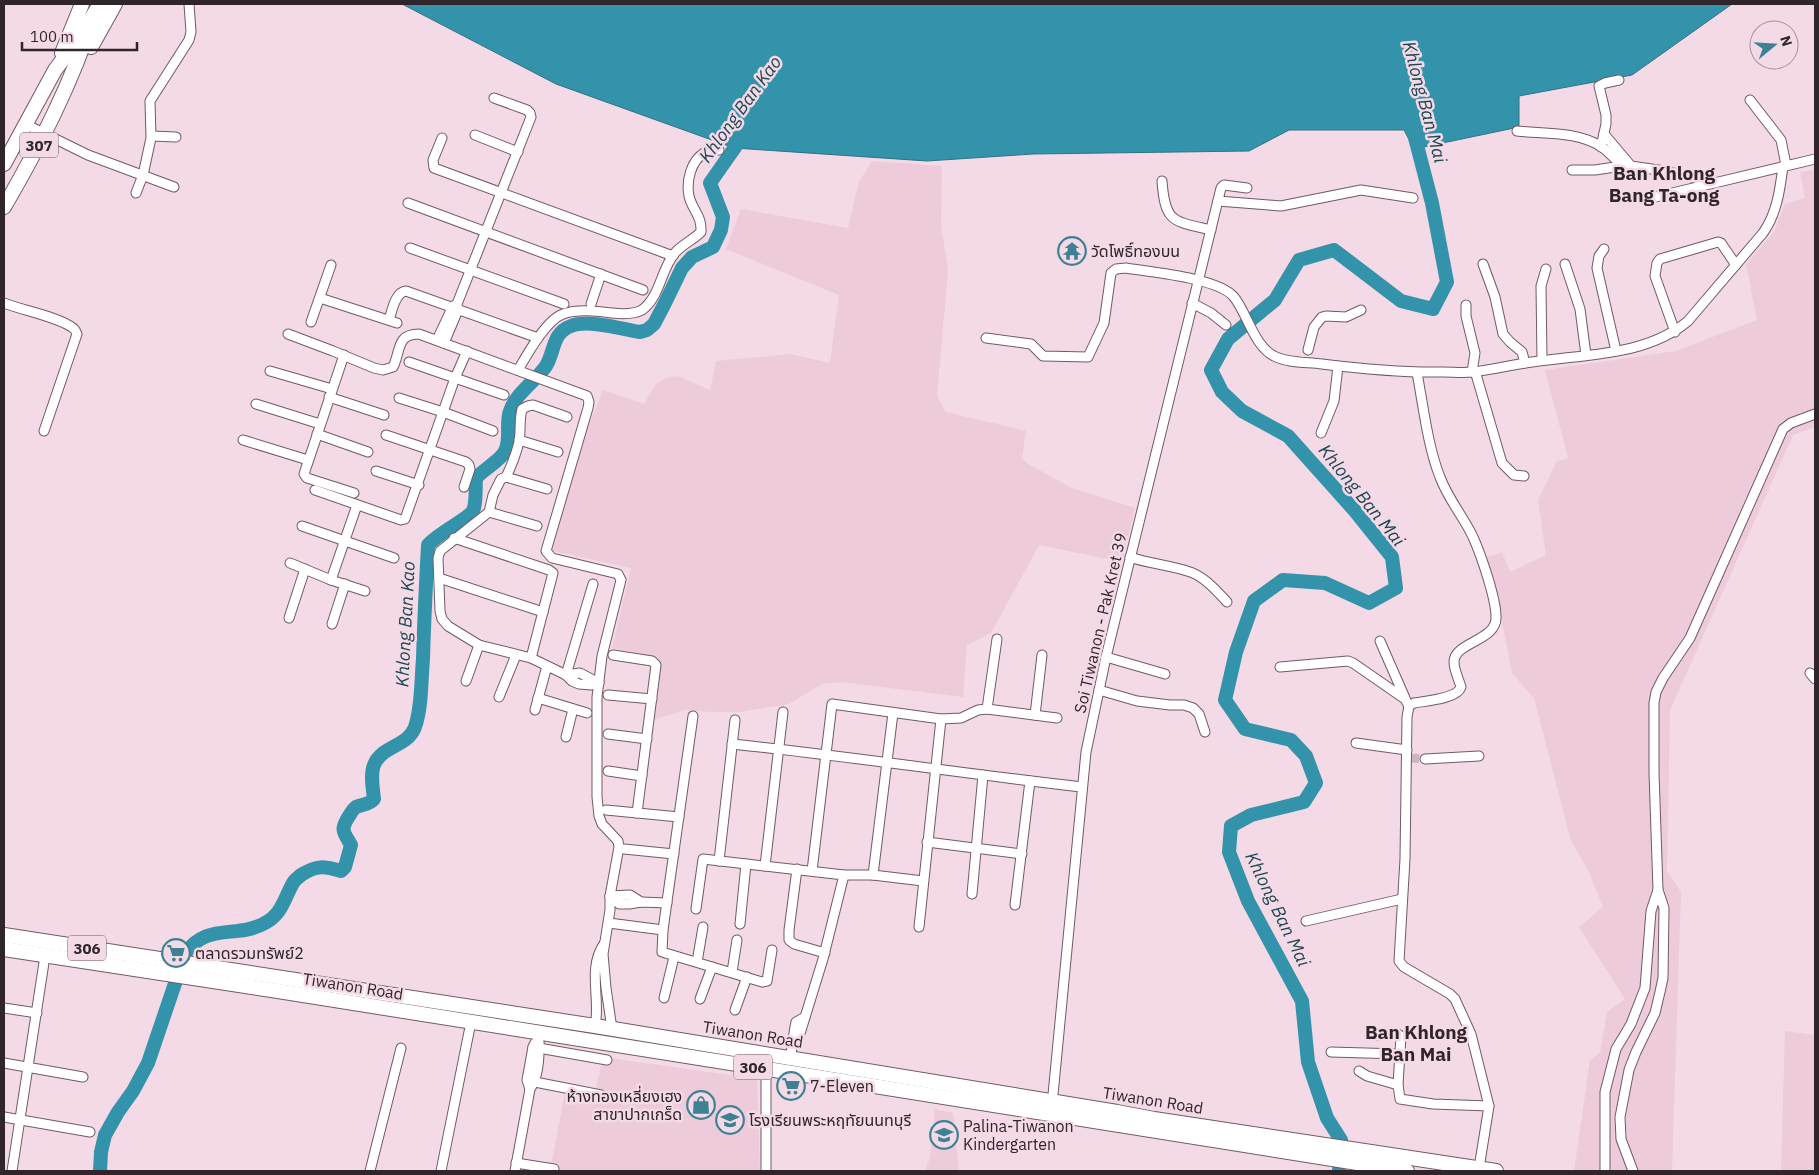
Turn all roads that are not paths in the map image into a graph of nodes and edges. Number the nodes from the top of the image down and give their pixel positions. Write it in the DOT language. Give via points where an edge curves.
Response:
graph roads {
  1 [pos="82,4"];
  2 [pos="115,4"];
  3 [pos="189,4"];
  4 [pos="97,9"];
  5 [pos="56,70"];
  6 [pos="70,80"];
  7 [pos="1619,80"];
  8 [pos="494,98"];
  9 [pos="1750,100"];
  10 [pos="25,124"];
  11 [pos="1517,132"];
  12 [pos="1604,134"];
  13 [pos="44,135"];
  14 [pos="475,135"];
  15 [pos="152,136"];
  16 [pos="176,137"];
  17 [pos="442,138"];
  18 [pos="1601,147"];
  19 [pos="720,150"];
  20 [pos="518,152"];
  21 [pos="1815,159"];
  22 [pos="4,164"];
  23 [pos="1626,166"];
  24 [pos="1785,166"];
  25 [pos="1572,170"];
  26 [pos="143,175"];
  27 [pos="1162,181"];
  28 [pos="1716,182"];
  29 [pos="174,188"];
  30 [pos="1247,188"];
  31 [pos="502,192"];
  32 [pos="136,194"];
  33 [pos="1413,198"];
  34 [pos="1647,198"];
  35 [pos="1218,201"];
  36 [pos="408,203"];
  37 [pos="4,207"];
  38 [pos="1211,230"];
  39 [pos="487,231"];
  40 [pos="410,248"];
  41 [pos="1604,249"];
  42 [pos="673,256"];
  43 [pos="1483,264"];
  44 [pos="1565,264"];
  45 [pos="331,265"];
  46 [pos="1736,265"];
  47 [pos="1546,269"];
  48 [pos="471,270"];
  49 [pos="601,274"];
  50 [pos="1197,280"];
  51 [pos="643,290"];
  52 [pos="320,298"];
  53 [pos="4,303"];
  54 [pos="1192,303"];
  55 [pos="564,304"];
  56 [pos="591,304"];
  57 [pos="1466,305"];
  58 [pos="456,307"];
  59 [pos="1361,310"];
  60 [pos="311,322"];
  61 [pos="1226,325"];
  62 [pos="1675,332"];
  63 [pos="288,334"];
  64 [pos="538,338"];
  65 [pos="986,338"];
  66 [pos="441,342"];
  67 [pos="467,351"];
  68 [pos="1616,351"];
  69 [pos="344,355"];
  70 [pos="1586,355"];
  71 [pos="1307,356"];
  72 [pos="1542,360"];
  73 [pos="409,362"];
  74 [pos="1525,363"];
  75 [pos="1338,366"];
  76 [pos="270,371"];
  77 [pos="520,371"];
  78 [pos="1473,372"];
  79 [pos="1417,373"];
  80 [pos="455,378"];
  81 [pos="331,393"];
  82 [pos="504,395"];
  83 [pos="399,398"];
  84 [pos="256,404"];
  85 [pos="443,412"];
  86 [pos="1815,414"];
  87 [pos="384,415"];
  88 [pos="567,417"];
  89 [pos="320,424"];
  90 [pos="1323,429"];
  91 [pos="44,431"];
  92 [pos="493,431"];
  93 [pos="317,434"];
  94 [pos="386,434"];
  95 [pos="243,440"];
  96 [pos="519,440"];
  97 [pos="431,449"];
  98 [pos="368,452"];
  99 [pos="558,452"];
  100 [pos="308,460"];
  101 [pos="376,471"];
  102 [pos="1524,476"];
  103 [pos="506,477"];
  104 [pos="419,484"];
  105 [pos="464,487"];
  106 [pos="546,489"];
  107 [pos="315,490"];
  108 [pos="354,493"];
  109 [pos="357,505"];
  110 [pos="489,512"];
  111 [pos="302,526"];
  112 [pos="537,526"];
  113 [pos="454,538"];
  114 [pos="345,540"];
  115 [pos="1130,557"];
  116 [pos="394,558"];
  117 [pos="290,563"];
  118 [pos="305,569"];
  119 [pos="439,578"];
  120 [pos="331,580"];
  121 [pos="345,584"];
  122 [pos="592,584"];
  123 [pos="365,591"];
  124 [pos="1227,602"];
  125 [pos="543,612"];
  126 [pos="289,618"];
  127 [pos="332,624"];
  128 [pos="997,639"];
  129 [pos="1380,640"];
  130 [pos="480,645"];
  131 [pos="516,655"];
  132 [pos="613,655"];
  133 [pos="1042,655"];
  134 [pos="1106,657"];
  135 [pos="531,658"];
  136 [pos="547,666"];
  137 [pos="1280,667"];
  138 [pos="1165,674"];
  139 [pos="566,675"];
  140 [pos="466,681"];
  141 [pos="599,683"];
  142 [pos="1099,690"];
  143 [pos="608,695"];
  144 [pos="499,697"];
  145 [pos="538,698"];
  146 [pos="652,699"];
  147 [pos="1407,702"];
  148 [pos="574,709"];
  149 [pos="987,709"];
  150 [pos="535,710"];
  151 [pos="783,712"];
  152 [pos="587,713"];
  153 [pos="893,713"];
  154 [pos="693,716"];
  155 [pos="1035,716"];
  156 [pos="1057,718"];
  157 [pos="941,719"];
  158 [pos="735,720"];
  159 [pos="1205,732"];
  160 [pos="608,734"];
  161 [pos="566,737"];
  162 [pos="647,738"];
  163 [pos="1356,743"];
  164 [pos="732,744"];
  165 [pos="779,749"];
  166 [pos="825,754"];
  167 [pos="1408,755"];
  168 [pos="1479,756"];
  169 [pos="1424,759"];
  170 [pos="887,762"];
  171 [pos="935,770"];
  172 [pos="608,771"];
  173 [pos="983,775"];
  174 [pos="642,776"];
  175 [pos="1030,781"];
  176 [pos="1082,787"];
  177 [pos="606,810"];
  178 [pos="638,813"];
  179 [pos="679,817"];
  180 [pos="928,842"];
  181 [pos="976,848"];
  182 [pos="624,849"];
  183 [pos="674,854"];
  184 [pos="1022,854"];
  185 [pos="719,861"];
  186 [pos="746,864"];
  187 [pos="765,866"];
  188 [pos="797,869"];
  189 [pos="812,871"];
  190 [pos="844,875"];
  191 [pos="873,875"];
  192 [pos="923,881"];
  193 [pos="1658,890"];
  194 [pos="972,894"];
  195 [pos="610,896"];
  196 [pos="1402,900"];
  197 [pos="667,902"];
  198 [pos="1015,905"];
  199 [pos="696,909"];
  200 [pos="1306,921"];
  201 [pos="608,923"];
  202 [pos="740,924"];
  203 [pos="703,927"];
  204 [pos="919,927"];
  205 [pos="663,930"];
  206 [pos="4,935"];
  207 [pos="737,940"];
  208 [pos="606,942"];
  209 [pos="4,949"];
  210 [pos="772,950"];
  211 [pos="825,953"];
  212 [pos="45,956"];
  213 [pos="674,957"];
  214 [pos="697,962"];
  215 [pos="712,967"];
  216 [pos="193,971"];
  217 [pos="732,972"];
  218 [pos="747,977"];
  219 [pos="664,998"];
  220 [pos="700,999"];
  221 [pos="432,1001"];
  222 [pos="4,1008"];
  223 [pos="735,1010"];
  224 [pos="37,1013"];
  225 [pos="430,1016"];
  226 [pos="471,1022"];
  227 [pos="595,1026"];
  228 [pos="612,1030"];
  229 [pos="1378,1035"];
  230 [pos="537,1042"];
  231 [pos="401,1048"];
  232 [pos="1330,1052"];
  233 [pos="1400,1054"];
  234 [pos="790,1058"];
  235 [pos="607,1060"];
  236 [pos="4,1064"];
  237 [pos="27,1067"];
  238 [pos="766,1069"];
  239 [pos="1359,1071"];
  240 [pos="83,1077"];
  241 [pos="1398,1085"];
  242 [pos="532,1086"];
  243 [pos="601,1095"];
  244 [pos="1489,1106"];
  245 [pos="1051,1108"];
  246 [pos="4,1117"];
  247 [pos="19,1120"];
  248 [pos="1605,1124"];
  249 [pos="1619,1126"];
  250 [pos="90,1132"];
  251 [pos="1359,1157"];
  252 [pos="516,1167"];
  253 [pos="1478,1168"];
  254 [pos="554,1169"];
  255 [pos="12,1171"];
  256 [pos="370,1171"];
  257 [pos="440,1171"];
  258 [pos="766,1171"];
  259 [pos="1407,1171"];
  260 [pos="1496,1171"];
  261 [pos="1605,1171"];
  262 [pos="1633,1171"];
  1 -- 5 [label="main road"];
  2 -- 6 [label="main road"];
  3 -- 15 [label="street" via="189,40 150,101"];
  4 -- 5 [label="main road, 307"];
  4 -- 6 [label="main road, 307"];
  5 -- 10 [label="main road, 307"];
  6 -- 13 [label="main road, 307"];
  7 -- 12 [label="street" via="1600,86 1606,115"];
  8 -- 20 [label="street" via="530,113"];
  9 -- 24 [label="street" via="1780,140"];
  10 -- 13 [label="street"];
  10 -- 22 [label="main road, 307"];
  11 -- 18 [label="street" via="1565,135"];
  12 -- 18 [label="street"];
  12 -- 23 [label="street"];
  13 -- 26 [label="street"];
  13 -- 37 [label="main road, 307"];
  14 -- 20 [label="street"];
  15 -- 16 [label="street"];
  15 -- 26 [label="street"];
  17 -- 31 [label="street" via="433,160 434,168"];
  18 -- 23 [label="street"];
  19 -- 42 [label="street" via="704,153 696,160 688,180 689,197 702,222 701,232"];
  20 -- 31 [label="street"];
  21 -- 24 [label="street"];
  23 -- 25 [label="street"];
  23 -- 28 [label="street"];
  24 -- 28 [label="street"];
  24 -- 46 [label="street" via="1771,222"];
  26 -- 29 [label="street"];
  26 -- 32 [label="street"];
  27 -- 38 [label="street" via="1164,203 1170,215 1181,223"];
  28 -- 34 [label="street"];
  30 -- 35 [label="street, Soi Tiwanon - Pak Kret 39" via="1222,185"];
  31 -- 39 [label="street"];
  31 -- 42 [label="street"];
  33 -- 35 [label="street" via="1361,190 1282,206"];
  35 -- 38 [label="street, Soi Tiwanon - Pak Kret 39"];
  36 -- 39 [label="street"];
  38 -- 50 [label="street, Soi Tiwanon - Pak Kret 39"];
  39 -- 48 [label="street"];
  39 -- 49 [label="street"];
  40 -- 48 [label="street"];
  41 -- 68 [label="street" via="1597,268"];
  42 -- 64 [label="street" via="654,295 640,310 620,314 592,311 561,315"];
  43 -- 74 [label="street" via="1503,334 1522,352"];
  44 -- 70 [label="street" via="1580,309"];
  45 -- 52 [label="street"];
  46 -- 62 [label="street"];
  46 -- 62 [label="street" via="1718,242 1660,259 1655,276"];
  47 -- 72 [label="street" via="1541,286"];
  48 -- 55 [label="street"];
  48 -- 58 [label="street"];
  49 -- 51 [label="street"];
  49 -- 56 [label="street"];
  50 -- 54 [label="street, Soi Tiwanon - Pak Kret 39"];
  50 -- 65 [label="street" via="1116,269 1111,273 1104,323 1086,358 1043,356 1031,344"];
  50 -- 71 [label="street" via="1233,295 1259,342 1273,356"];
  52 -- 58 [label="street" via="393,322 401,292"];
  52 -- 60 [label="street"];
  53 -- 91 [label="street" via="54,319 73,328 77,334"];
  54 -- 61 [label="street"];
  54 -- 115 [label="street, Soi Tiwanon - Pak Kret 39"];
  57 -- 78 [label="street" via="1475,353"];
  58 -- 64 [label="street"];
  58 -- 66 [label="street"];
  59 -- 71 [label="street" via="1346,317 1322,318 1314,328"];
  62 -- 68 [label="street" via="1648,344"];
  63 -- 69 [label="street"];
  64 -- 77 [label="street"];
  66 -- 67 [label="street"];
  66 -- 69 [label="street" via="409,334 403,338 393,367 389,369 374,368"];
  67 -- 77 [label="street"];
  67 -- 80 [label="street"];
  68 -- 70 [label="street"];
  69 -- 81 [label="street"];
  70 -- 72 [label="street"];
  71 -- 75 [label="street"];
  72 -- 74 [label="street"];
  73 -- 80 [label="street"];
  74 -- 78 [label="street"];
  75 -- 79 [label="street"];
  75 -- 90 [label="street" via="1334,401"];
  76 -- 81 [label="street"];
  77 -- 141 [label="street" via="587,396 589,402 546,551 552,558 618,574 622,580 602,656"];
  78 -- 79 [label="street"];
  78 -- 102 [label="street" via="1502,463 1514,475"];
  79 -- 147 [label="street" via="1438,474 1473,537 1490,583 1497,618 1488,634 1456,655 1454,664 1461,688 1458,694"];
  80 -- 82 [label="street"];
  80 -- 85 [label="street"];
  81 -- 87 [label="street"];
  81 -- 89 [label="street"];
  83 -- 85 [label="street"];
  84 -- 89 [label="street"];
  85 -- 92 [label="street"];
  85 -- 97 [label="street"];
  86 -- 193 [label="street" via="1783,429 1690,638 1656,692 1654,773"];
  88 -- 96 [label="street" via="528,406 522,409 519,420"];
  89 -- 93 [label="street"];
  93 -- 98 [label="street"];
  93 -- 100 [label="street"];
  94 -- 97 [label="street"];
  95 -- 100 [label="street"];
  96 -- 99 [label="street"];
  96 -- 103 [label="street"];
  97 -- 104 [label="street"];
  97 -- 105 [label="street" via="469,465"];
  100 -- 108 [label="street" via="304,474 307,478"];
  101 -- 104 [label="street"];
  103 -- 106 [label="street"];
  103 -- 110 [label="street" via="501,479 493,495"];
  104 -- 109 [label="street" via="405,519"];
  107 -- 109 [label="street"];
  109 -- 114 [label="street"];
  110 -- 112 [label="street"];
  110 -- 113 [label="street"];
  111 -- 114 [label="street"];
  113 -- 119 [label="street" via="440,550"];
  113 -- 125 [label="street" via="553,573"];
  114 -- 116 [label="street"];
  114 -- 120 [label="street"];
  115 -- 124 [label="street" via="1189,571"];
  115 -- 134 [label="street, Soi Tiwanon - Pak Kret 39"];
  117 -- 118 [label="street"];
  118 -- 120 [label="street"];
  118 -- 126 [label="street"];
  119 -- 125 [label="street"];
  119 -- 130 [label="street" via="442,619"];
  120 -- 121 [label="street"];
  121 -- 123 [label="street"];
  121 -- 127 [label="street"];
  122 -- 139 [label="street"];
  125 -- 135 [label="street"];
  128 -- 149 [label="street"];
  129 -- 147 [label="street"];
  130 -- 131 [label="street"];
  130 -- 140 [label="street"];
  131 -- 135 [label="street"];
  131 -- 144 [label="street"];
  132 -- 146 [label="street" via="652,661 656,665"];
  133 -- 155 [label="street"];
  134 -- 138 [label="street"];
  134 -- 142 [label="street, Soi Tiwanon - Pak Kret 39"];
  135 -- 136 [label="street"];
  136 -- 139 [label="street"];
  136 -- 145 [label="street"];
  137 -- 147 [label="street" via="1353,662"];
  139 -- 141 [label="street" via="580,674"];
  141 -- 195 [label="street" via="599,816 619,847"];
  142 -- 159 [label="street" via="1137,701 1193,708 1199,714"];
  142 -- 176 [label="street, Soi Tiwanon - Pak Kret 39"];
  143 -- 146 [label="street"];
  145 -- 148 [label="street"];
  145 -- 150 [label="street"];
  146 -- 162 [label="street"];
  147 -- 167 [label="street"];
  148 -- 152 [label="street"];
  148 -- 161 [label="street"];
  149 -- 155 [label="street"];
  149 -- 157 [label="street" via="961,718"];
  151 -- 165 [label="street"];
  153 -- 157 [label="street"];
  153 -- 166 [label="street" via="832,704"];
  153 -- 170 [label="street"];
  154 -- 179 [label="street"];
  155 -- 156 [label="street"];
  157 -- 171 [label="street"];
  158 -- 164 [label="street"];
  160 -- 162 [label="street"];
  162 -- 174 [label="street"];
  163 -- 167 [label="street"];
  164 -- 165 [label="street"];
  164 -- 185 [label="street"];
  165 -- 166 [label="street"];
  165 -- 187 [label="street"];
  166 -- 170 [label="street"];
  166 -- 189 [label="street"];
  167 -- 196 [label="street"];
  168 -- 169 [label="street"];
  170 -- 171 [label="street"];
  170 -- 191 [label="street"];
  171 -- 173 [label="street"];
  171 -- 180 [label="street"];
  172 -- 174 [label="street"];
  173 -- 175 [label="street"];
  173 -- 181 [label="street"];
  174 -- 178 [label="street"];
  175 -- 176 [label="street"];
  175 -- 184 [label="street"];
  176 -- 245 [label="street, Soi Tiwanon - Pak Kret 39"];
  177 -- 178 [label="street"];
  178 -- 179 [label="street"];
  179 -- 183 [label="street"];
  180 -- 181 [label="street"];
  180 -- 192 [label="street"];
  181 -- 184 [label="street"];
  181 -- 194 [label="street"];
  182 -- 183 [label="street"];
  183 -- 197 [label="street"];
  184 -- 198 [label="street"];
  185 -- 186 [label="street"];
  185 -- 199 [label="street" via="701,861"];
  186 -- 187 [label="street"];
  186 -- 202 [label="street"];
  187 -- 188 [label="street"];
  188 -- 189 [label="street"];
  188 -- 211 [label="street" via="789,940"];
  189 -- 190 [label="street"];
  190 -- 191 [label="street"];
  190 -- 211 [label="street"];
  191 -- 192 [label="street"];
  192 -- 204 [label="street"];
  193 -- 248 [label="street" via="1651,910 1645,988 1610,1066 1605,1092"];
  193 -- 249 [label="street" via="1664,908 1660,992 1655,1012 1629,1070"];
  195 -- 197 [label="street" via="620,904"];
  195 -- 201 [label="street"];
  196 -- 200 [label="street"];
  196 -- 244 [label="street" via="1399,961 1455,999 1470,1034"];
  197 -- 205 [label="street"];
  201 -- 205 [label="street"];
  201 -- 208 [label="street"];
  203 -- 214 [label="street"];
  205 -- 213 [label="street" via="662,952"];
  206 -- 216 [label="main road, Tiwanon Road / 306" via="170,961"];
  207 -- 217 [label="street"];
  208 -- 227 [label="street" via="597,953 598,1015"];
  208 -- 228 [label="street" via="604,970"];
  209 -- 212 [label="main road, Tiwanon Road / 306"];
  210 -- 218 [label="street" via="767,981"];
  211 -- 234 [label="street"];
  212 -- 216 [label="main road, Tiwanon Road / 306" via="166,974"];
  212 -- 224 [label="street"];
  213 -- 214 [label="street"];
  213 -- 219 [label="street"];
  214 -- 215 [label="street"];
  215 -- 217 [label="street"];
  215 -- 220 [label="street"];
  216 -- 221 [label="main road, Tiwanon Road / 306"];
  216 -- 225 [label="main road, Tiwanon Road / 306"];
  217 -- 218 [label="street"];
  218 -- 223 [label="street"];
  221 -- 225 [label="main road"];
  221 -- 227 [label="main road, Tiwanon Road / 306"];
  222 -- 224 [label="street"];
  224 -- 237 [label="street"];
  225 -- 226 [label="main road, Tiwanon Road / 306"];
  226 -- 230 [label="main road, Tiwanon Road / 306"];
  226 -- 257 [label="street"];
  227 -- 228 [label="main road, Tiwanon Road / 306"];
  228 -- 234 [label="main road, Tiwanon Road / 306"];
  229 -- 233 [label="street" via="1399,1034 1402,1040"];
  230 -- 235 [label="street"];
  230 -- 238 [label="main road, Tiwanon Road / 306"];
  230 -- 242 [label="street"];
  231 -- 256 [label="street"];
  232 -- 233 [label="street"];
  233 -- 241 [label="street"];
  234 -- 245 [label="main road, Tiwanon Road / 306"];
  236 -- 237 [label="street"];
  237 -- 240 [label="street"];
  237 -- 247 [label="street"];
  238 -- 245 [label="main road, Tiwanon Road / 306"];
  238 -- 258 [label="street"];
  239 -- 241 [label="street"];
  241 -- 244 [label="street" via="1400,1100"];
  242 -- 243 [label="street"];
  242 -- 252 [label="street"];
  244 -- 253 [label="street"];
  245 -- 251 [label="main road, Tiwanon Road / 306" via="1154,1119"];
  246 -- 247 [label="street"];
  247 -- 250 [label="street"];
  247 -- 255 [label="street"];
  248 -- 249 [label="street"];
  248 -- 261 [label="street"];
  249 -- 262 [label="street"];
  251 -- 253 [label="main road, Tiwanon Road / 306"];
  251 -- 259 [label="main road, Tiwanon Road / 306"];
  252 -- 254 [label="street"];
  253 -- 260 [label="main road, Tiwanon Road / 306"];
}
